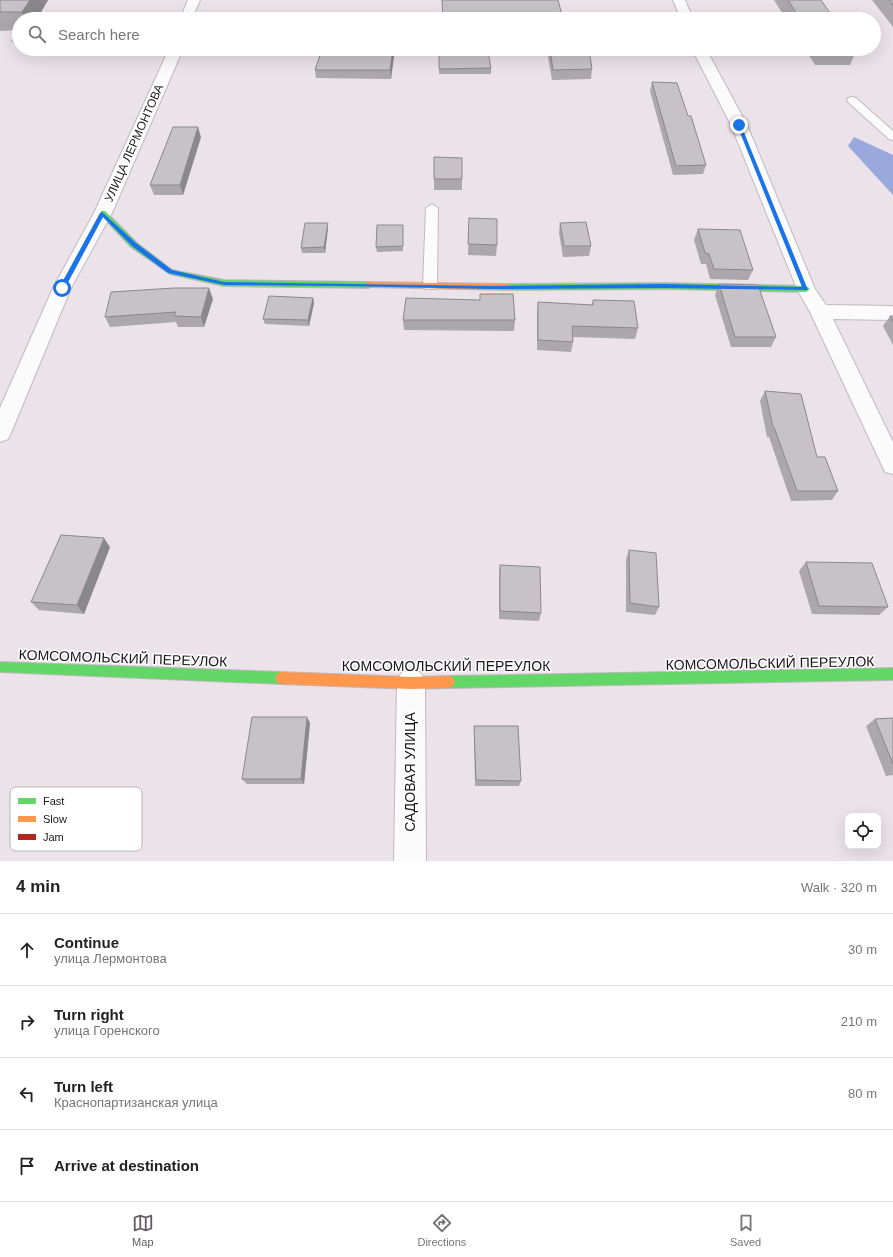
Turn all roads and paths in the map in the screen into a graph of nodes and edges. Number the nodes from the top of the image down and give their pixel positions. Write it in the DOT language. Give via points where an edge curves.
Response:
graph roads {
  1 [pos="194,0"];
  2 [pos="680,0"];
  3 [pos="189,12"];
  4 [pos="684,12"];
  5 [pos="173,56"];
  6 [pos="703,56"];
  7 [pos="852,100"];
  8 [pos="893,138"];
  9 [pos="432,208"];
  10 [pos="102,213"];
  11 [pos="430,286"];
  12 [pos="806,289"];
  13 [pos="820,312"];
  14 [pos="893,313"];
  15 [pos="0,433"];
  16 [pos="893,465"];
  17 [pos="0,668"];
  18 [pos="893,674"];
  19 [pos="410,683"];
  20 [pos="410,861"];
  1 -- 3 [label="street"];
  2 -- 4 [label="street"];
  5 -- 10 [label="street, УЛИЦА ЛЕРМОНТОВА"];
  6 -- 12 [label="street" via="739,125"];
  7 -- 8 [label="lane"];
  9 -- 11 [label="lane"];
  10 -- 11 [label="street" via="134,245 170,272 224,283"];
  10 -- 15 [label="street, УЛИЦА ЛЕРМОНТОВА" via="62,288"];
  11 -- 12 [label="street"];
  12 -- 13 [label="street"];
  13 -- 14 [label="street"];
  13 -- 16 [label="street"];
  17 -- 19 [label="street, КОМСОМОЛЬСКИЙ ПЕРЕУЛОК"];
  18 -- 19 [label="street, КОМСОМОЛЬСКИЙ ПЕРЕУЛОК"];
  19 -- 20 [label="street, САДОВАЯ УЛИЦА"];
}
